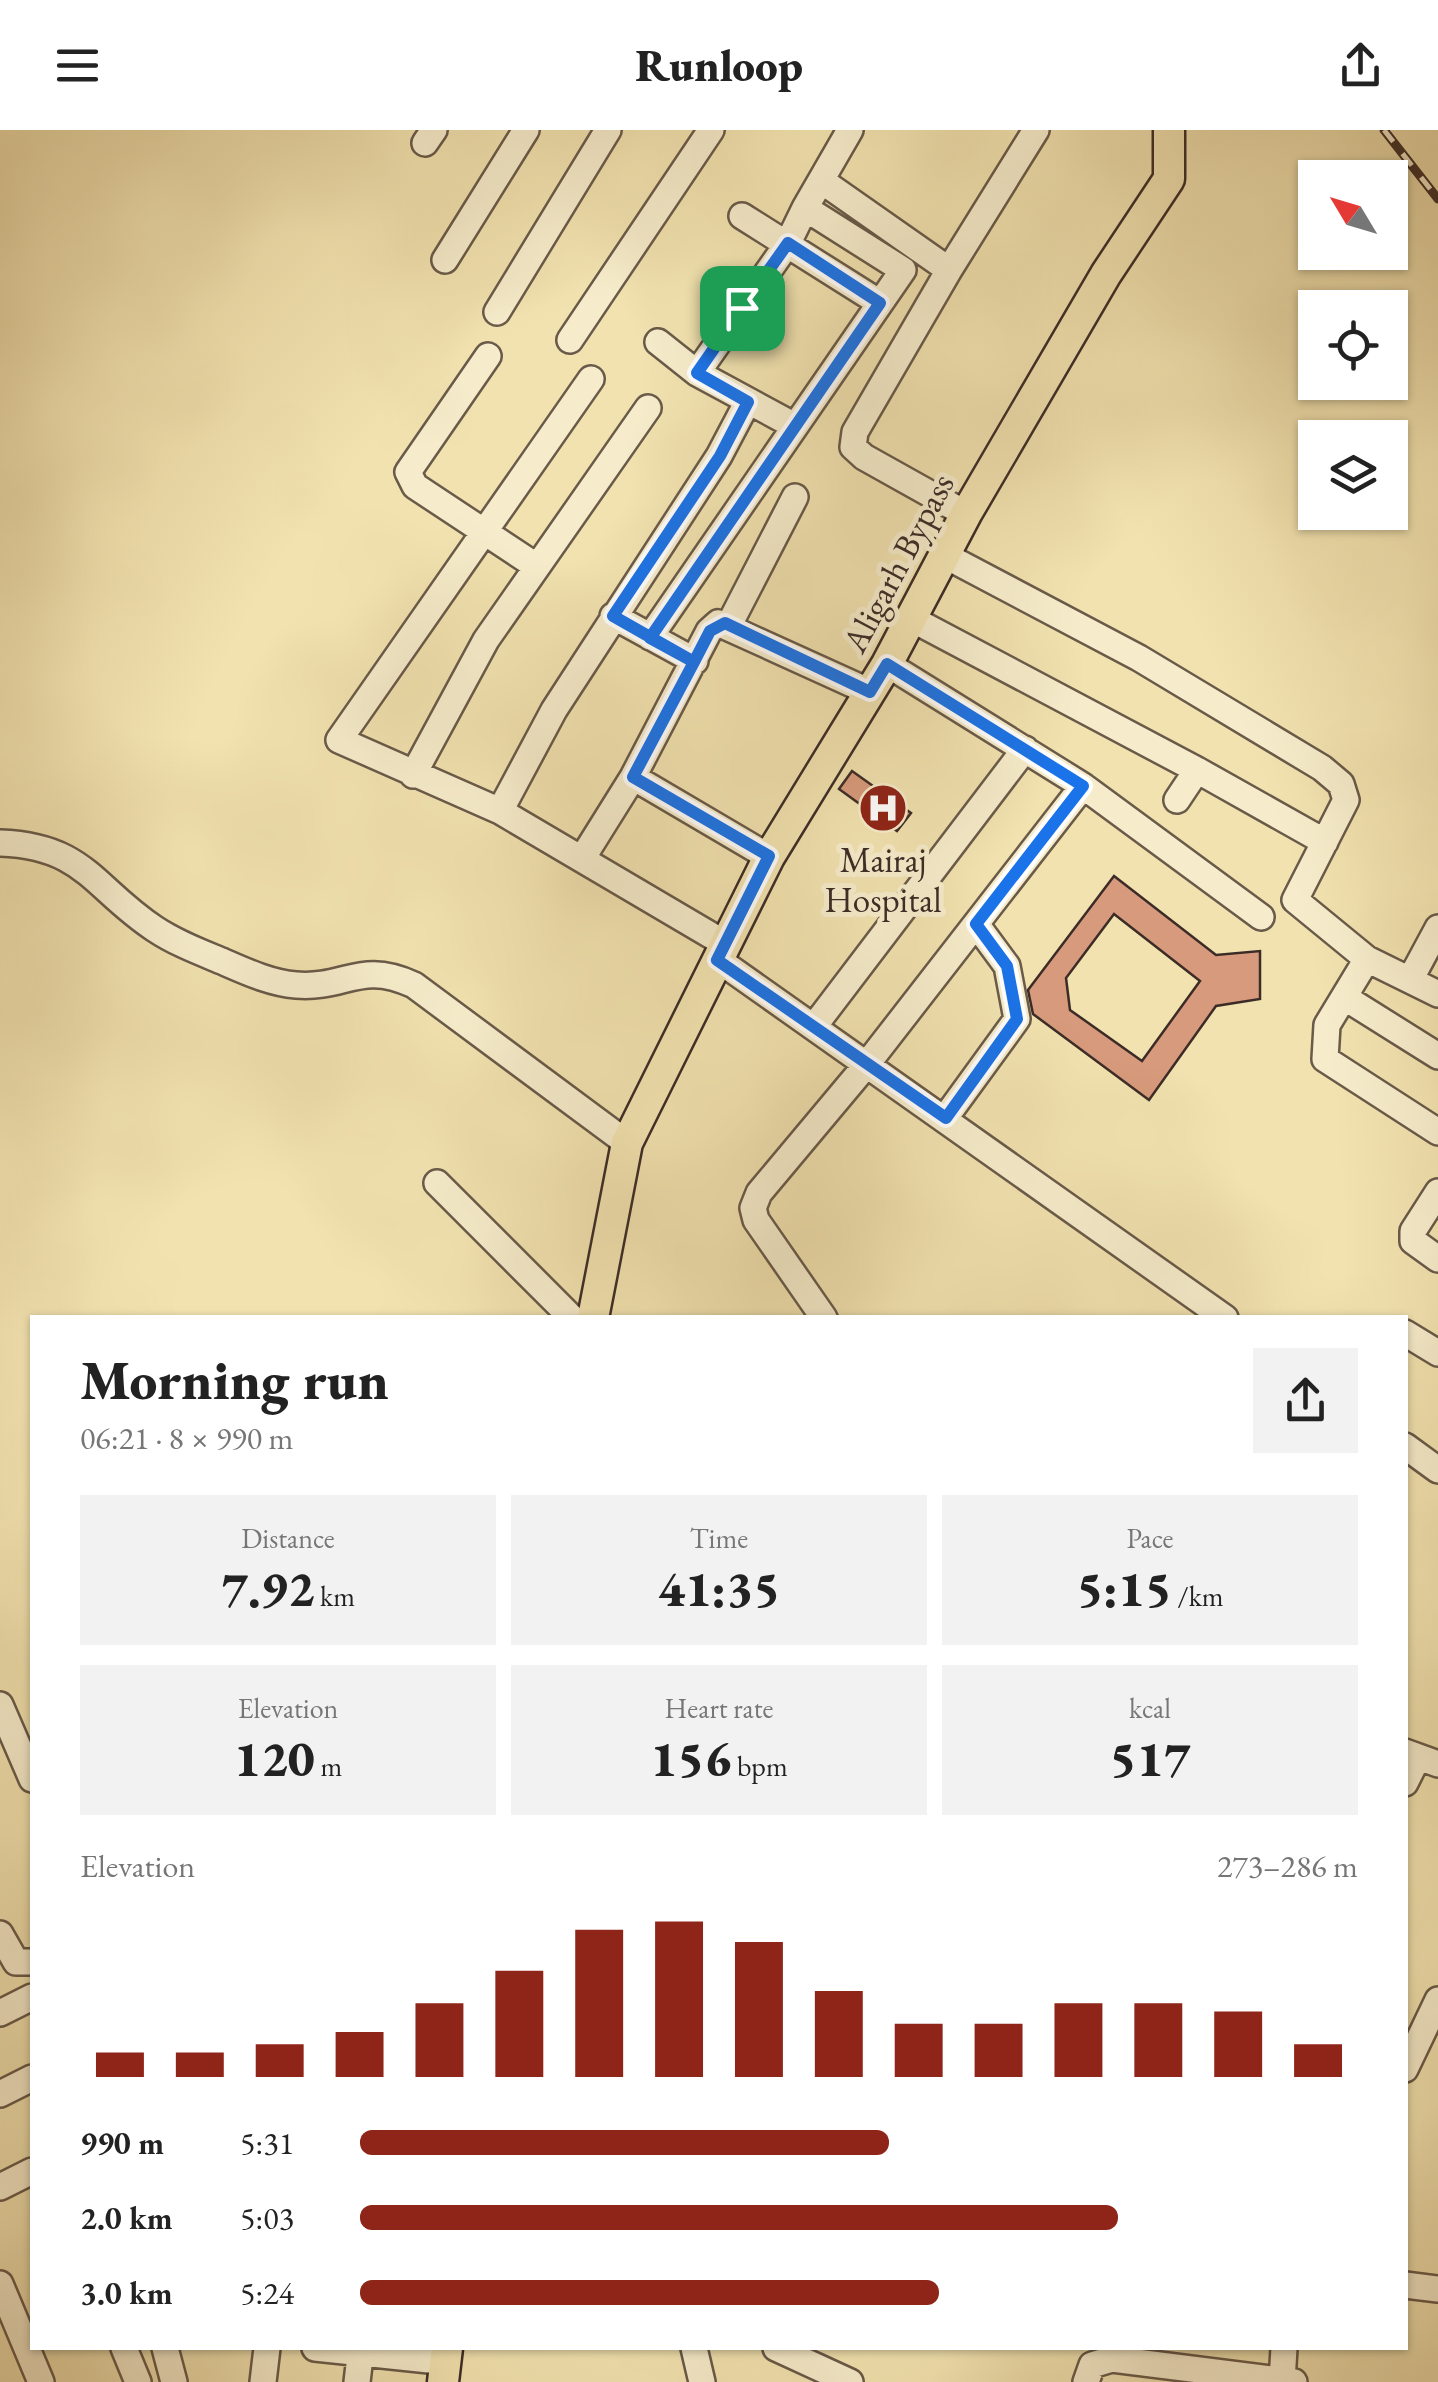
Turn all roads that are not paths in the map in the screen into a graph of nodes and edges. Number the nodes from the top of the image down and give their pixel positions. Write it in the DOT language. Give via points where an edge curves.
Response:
graph roads {
  1 [pos="526,130"];
  2 [pos="608,130"];
  3 [pos="711,130"];
  4 [pos="850,130"];
  5 [pos="1036,130"];
  6 [pos="1169,130"];
  7 [pos="822,182"];
  8 [pos="805,208"];
  9 [pos="742,216"];
  10 [pos="788,243"];
  11 [pos="446,260"];
  12 [pos="948,270"];
  13 [pos="880,303"];
  14 [pos="496,312"];
  15 [pos="570,340"];
  16 [pos="658,342"];
  17 [pos="488,356"];
  18 [pos="697,373"];
  19 [pos="591,379"];
  20 [pos="748,402"];
  21 [pos="648,408"];
  22 [pos="793,425"];
  23 [pos="795,497"];
  24 [pos="966,514"];
  25 [pos="484,532"];
  26 [pos="944,556"];
  27 [pos="536,566"];
  28 [pos="613,616"];
  29 [pos="910,618"];
  30 [pos="729,625"];
  31 [pos="650,638"];
  32 [pos="694,662"];
  33 [pos="887,664"];
  34 [pos="870,692"];
  35 [pos="1024,748"];
  36 [pos="1197,770"];
  37 [pos="413,775"];
  38 [pos="633,777"];
  39 [pos="1083,786"];
  40 [pos="1178,800"];
  41 [pos="500,811"];
  42 [pos="1325,842"];
  43 [pos="0,843"];
  44 [pos="769,856"];
  45 [pos="583,857"];
  46 [pos="1261,916"];
  47 [pos="976,924"];
  48 [pos="1438,928"];
  49 [pos="720,951"];
  50 [pos="1368,959"];
  51 [pos="1410,980"];
  52 [pos="1438,994"];
  53 [pos="1344,997"];
  54 [pos="815,1025"];
  55 [pos="1438,1056"];
  56 [pos="867,1064"];
  57 [pos="946,1118"];
  58 [pos="1438,1132"];
  59 [pos="627,1143"];
  60 [pos="438,1183"];
  61 [pos="1438,1192"];
  62 [pos="1438,1260"];
  63 [pos="592,1315"];
  64 [pos="822,1315"];
  65 [pos="1221,1315"];
  66 [pos="1408,1335"];
  67 [pos="1438,1353"];
  68 [pos="1408,1448"];
  69 [pos="1438,1470"];
  70 [pos="0,1705"];
  71 [pos="1427,1758"];
  72 [pos="30,1774"];
  73 [pos="1408,1780"];
  74 [pos="0,1934"];
  75 [pos="30,1962"];
  76 [pos="30,1998"];
  77 [pos="1438,2000"];
  78 [pos="0,2013"];
  79 [pos="1408,2063"];
  80 [pos="30,2079"];
  81 [pos="0,2094"];
  82 [pos="30,2172"];
  83 [pos="0,2187"];
  84 [pos="0,2284"];
  85 [pos="1408,2286"];
  86 [pos="1438,2288"];
  87 [pos="125,2350"];
  88 [pos="166,2350"];
  89 [pos="267,2350"];
  90 [pos="361,2350"];
  91 [pos="694,2350"];
  92 [pos="780,2350"];
  93 [pos="1284,2350"];
  94 [pos="435,2364"];
  95 [pos="40,2382"];
  96 [pos="138,2382"];
  97 [pos="174,2382"];
  98 [pos="263,2382"];
  99 [pos="357,2382"];
  100 [pos="702,2382"];
  101 [pos="850,2382"];
  102 [pos="1086,2382"];
  103 [pos="1286,2382"];
  1 -- 11 [label="street"];
  2 -- 14 [label="street"];
  3 -- 15 [label="street"];
  4 -- 7 [label="street"];
  5 -- 12 [label="street"];
  6 -- 24 [label="main road, Aligarh Bypass" via="1170,179 1106,274"];
  7 -- 8 [label="street"];
  7 -- 12 [label="street"];
  8 -- 10 [label="street"];
  8 -- 13 [label="street" via="903,270"];
  9 -- 10 [label="street"];
  10 -- 13 [label="street"];
  10 -- 18 [label="street"];
  12 -- 24 [label="street" via="853,447"];
  13 -- 22 [label="street"];
  16 -- 18 [label="street"];
  17 -- 25 [label="street" via="408,472 415,486"];
  18 -- 20 [label="street"];
  19 -- 25 [label="street"];
  20 -- 22 [label="street"];
  20 -- 28 [label="street" via="720,456"];
  21 -- 27 [label="street"];
  22 -- 31 [label="street"];
  23 -- 30 [label="street"];
  24 -- 26 [label="main road, Aligarh Bypass"];
  25 -- 27 [label="street"];
  25 -- 37 [label="street" via="340,740"];
  26 -- 29 [label="main road, Aligarh Bypass"];
  26 -- 42 [label="street" via="1138,658 1322,768 1341,784 1346,800"];
  27 -- 37 [label="street" via="478,654"];
  28 -- 31 [label="street"];
  28 -- 41 [label="street"];
  29 -- 33 [label="main road, Aligarh Bypass"];
  29 -- 36 [label="street"];
  30 -- 32 [label="street" via="714,626"];
  30 -- 34 [label="street"];
  31 -- 32 [label="street"];
  32 -- 38 [label="street"];
  33 -- 34 [label="main road, Aligarh Bypass"];
  33 -- 35 [label="street"];
  34 -- 44 [label="main road, Aligarh Bypass"];
  35 -- 39 [label="street"];
  35 -- 54 [label="street"];
  36 -- 40 [label="street"];
  36 -- 42 [label="street"];
  37 -- 41 [label="street"];
  38 -- 44 [label="street"];
  38 -- 45 [label="street"];
  39 -- 46 [label="street"];
  39 -- 47 [label="street"];
  41 -- 45 [label="street"];
  42 -- 50 [label="street" via="1295,900"];
  43 -- 59 [label="street" via="58,852 153,928 266,979 328,983 365,972 414,984"];
  44 -- 49 [label="main road, Aligarh Bypass"];
  45 -- 49 [label="street"];
  47 -- 56 [label="street"];
  47 -- 57 [label="street" via="1007,966 1017,1019"];
  48 -- 51 [label="street"];
  49 -- 54 [label="street"];
  49 -- 59 [label="main road, Aligarh Bypass"];
  50 -- 51 [label="street"];
  50 -- 53 [label="street"];
  51 -- 52 [label="street"];
  53 -- 55 [label="street"];
  53 -- 58 [label="street" via="1327,1025 1325,1059"];
  54 -- 56 [label="street"];
  56 -- 57 [label="street"];
  56 -- 64 [label="street" via="758,1193 753,1208"];
  57 -- 65 [label="street"];
  59 -- 63 [label="main road, Aligarh Bypass"];
  60 -- 63 [label="street"];
  61 -- 62 [label="street" via="1413,1241"];
  66 -- 67 [label="street"];
  68 -- 69 [label="street"];
  70 -- 72 [label="street"];
  71 -- 73 [label="street"];
  74 -- 75 [label="street" via="16,1962"];
  76 -- 78 [label="street"];
  77 -- 79 [label="street"];
  80 -- 81 [label="street"];
  82 -- 83 [label="street"];
  84 -- 95 [label="street"];
  85 -- 86 [label="street"];
  87 -- 96 [label="street"];
  88 -- 97 [label="street"];
  89 -- 98 [label="street"];
  90 -- 94 [label="street"];
  90 -- 99 [label="street"];
  91 -- 100 [label="street"];
  92 -- 101 [label="street"];
  93 -- 103 [label="street"];
  102 -- 103 [label="street" via="1092,2366 1112,2359"];
}
